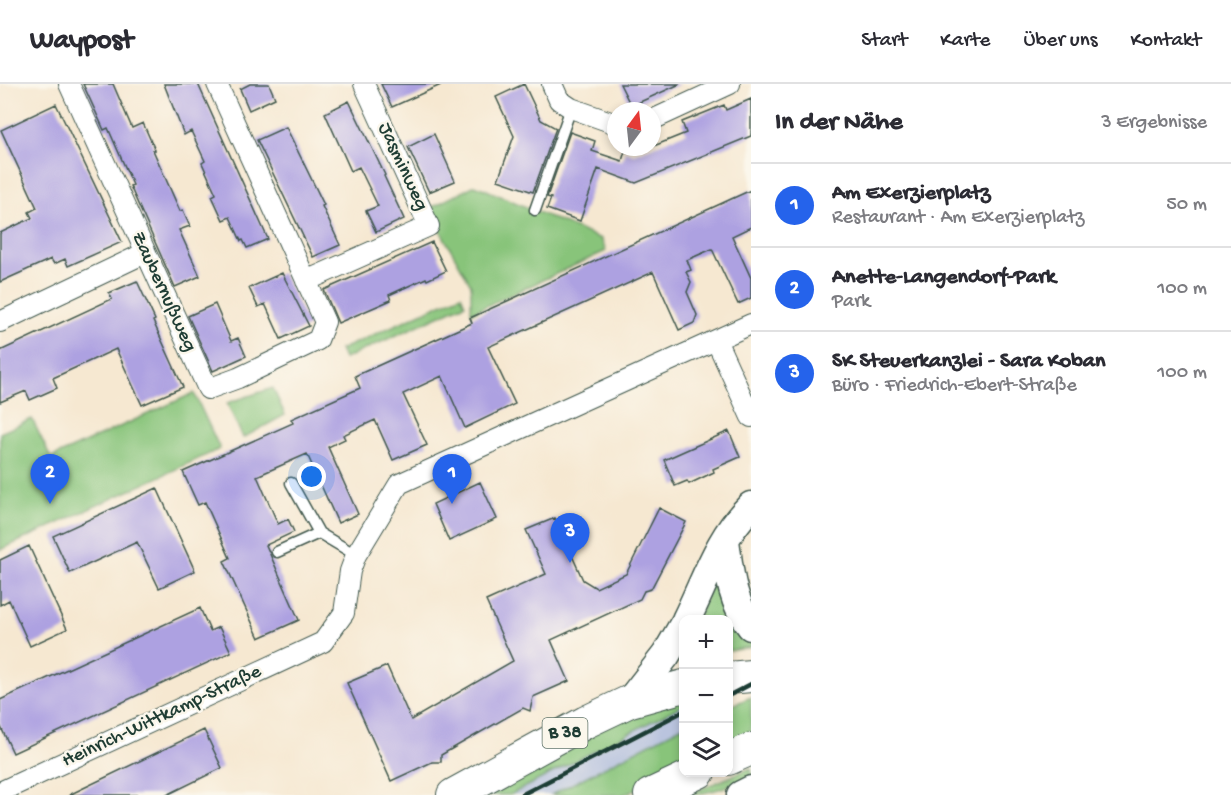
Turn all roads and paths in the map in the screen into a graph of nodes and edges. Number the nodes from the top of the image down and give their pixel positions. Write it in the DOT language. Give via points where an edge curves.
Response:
graph roads {
  1 [pos="69,84"];
  2 [pos="217,84"];
  3 [pos="364,84"];
  4 [pos="552,84"];
  5 [pos="730,84"];
  6 [pos="572,108"];
  7 [pos="661,116"];
  8 [pos="607,120"];
  9 [pos="535,210"];
  10 [pos="145,254"];
  11 [pos="306,281"];
  12 [pos="0,322"];
  13 [pos="751,324"];
  14 [pos="716,340"];
  15 [pos="751,417"];
  16 [pos="291,483"];
  17 [pos="751,506"];
  18 [pos="319,533"];
  19 [pos="725,540"];
  20 [pos="277,552"];
  21 [pos="356,555"];
  22 [pos="688,615"];
  23 [pos="751,626"];
  24 [pos="679,633"];
  25 [pos="751,676"];
  26 [pos="733,678"];
  27 [pos="679,687"];
  28 [pos="630,701"];
  29 [pos="751,749"];
  30 [pos="733,757"];
  31 [pos="688,777"];
  32 [pos="751,790"];
  33 [pos="0,792"];
  34 [pos="453,795"];
  35 [pos="650,795"];
  36 [pos="741,795"];
  1 -- 10 [label="street, Zaubernußweg"];
  2 -- 11 [label="street"];
  3 -- 11 [label="street, Jasminweg" via="429,226"];
  4 -- 6 [label="street" via="559,100"];
  5 -- 7 [label="street"];
  6 -- 8 [label="street"];
  6 -- 9 [label="lane"];
  10 -- 11 [label="street, Zaubernußweg" via="208,389 318,340 325,322"];
  10 -- 12 [label="street"];
  13 -- 14 [label="street"];
  14 -- 15 [label="street"];
  14 -- 21 [label="street" via="399,484"];
  16 -- 18 [label="lane"];
  17 -- 19 [label="street"];
  18 -- 20 [label="lane"];
  18 -- 21 [label="lane"];
  19 -- 22 [label="street"];
  19 -- 23 [label="street" via="734,593"];
  21 -- 33 [label="street, Heinrich-Wittkamp-Straße" via="344,613 323,642"];
  24 -- 28 [label="street"];
  25 -- 26 [label="main road"];
  27 -- 28 [label="main road, B 38"];
  28 -- 34 [label="main road, B 38"];
  29 -- 30 [label="main road"];
  31 -- 35 [label="main road"];
  32 -- 36 [label="street"];
}
